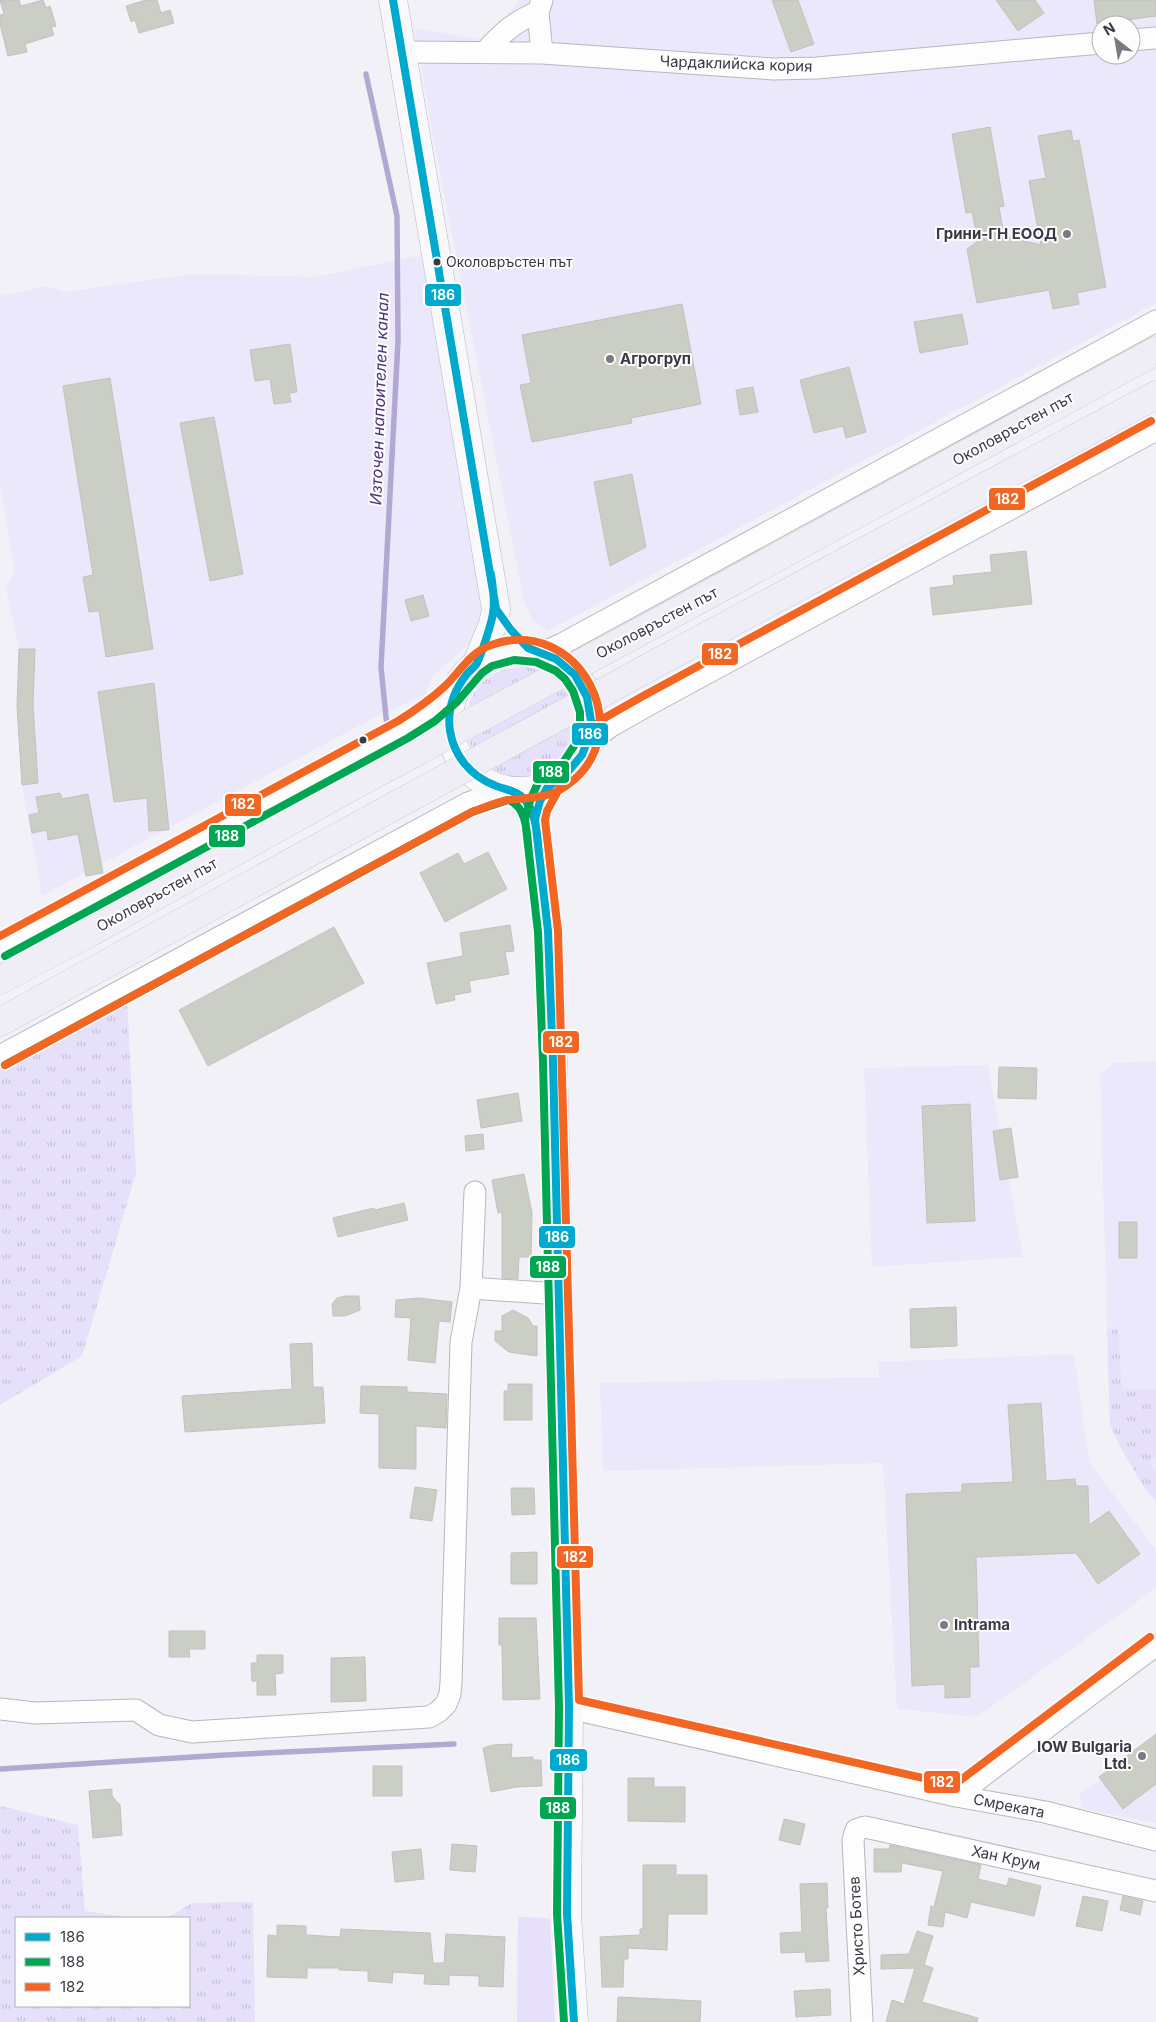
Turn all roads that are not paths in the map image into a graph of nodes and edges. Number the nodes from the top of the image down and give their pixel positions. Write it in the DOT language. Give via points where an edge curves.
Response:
graph roads {
  1 [pos="393,0"];
  2 [pos="540,6"];
  3 [pos="1156,38"];
  4 [pos="1141,39"];
  5 [pos="1091,44"];
  6 [pos="401,52"];
  7 [pos="485,52"];
  8 [pos="542,53"];
  9 [pos="1156,321"];
  10 [pos="1156,338"];
  11 [pos="1156,351"];
  12 [pos="1156,395"];
  13 [pos="1156,409"];
  14 [pos="1012,430"];
  15 [pos="1156,430"];
  16 [pos="1040,458"];
  17 [pos="496,609"];
  18 [pos="536,651"];
  19 [pos="476,664"];
  20 [pos="456,689"];
  21 [pos="586,745"];
  22 [pos="550,784"];
  23 [pos="511,790"];
  24 [pos="535,819"];
  25 [pos="0,947"];
  26 [pos="0,980"];
  27 [pos="0,1022"];
  28 [pos="0,1056"];
  29 [pos="475,1192"];
  30 [pos="471,1288"];
  31 [pos="558,1294"];
  32 [pos="1156,1645"];
  33 [pos="569,1708"];
  34 [pos="0,1709"];
  35 [pos="956,1796"];
  36 [pos="856,1830"];
  37 [pos="1156,1840"];
  38 [pos="1156,1891"];
  39 [pos="574,2022"];
  40 [pos="862,2022"];
  1 -- 6 [label="street"];
  2 -- 7 [label="street" via="505,30"];
  2 -- 8 [label="street"];
  3 -- 4 [label="street"];
  5 -- 8 [label="street, Чардаклийска кория" via="774,69"];
  6 -- 7 [label="street, Чардаклийска кория"];
  6 -- 17 [label="street"];
  7 -- 8 [label="street, Чардаклийска кория"];
  9 -- 18 [label="street" via="562,644"];
  10 -- 14 [label="highway"];
  11 -- 14 [label="highway, Околовръстен път"];
  12 -- 16 [label="highway"];
  13 -- 16 [label="highway"];
  14 -- 26 [label="highway, Околовръстен път, bridge"];
  15 -- 21 [label="street" via="648,705"];
  16 -- 27 [label="highway, bridge" via="367,820"];
  17 -- 18 [label="street" via="504,622"];
  17 -- 19 [label="street"];
  18 -- 19 [label="street" via="497,653"];
  18 -- 21 [label="street" via="556,659 582,686 590,709"];
  19 -- 20 [label="street"];
  20 -- 23 [label="street" via="449,719 456,751 472,773 487,783"];
  20 -- 25 [label="street" via="433,710 403,730"];
  21 -- 22 [label="street" via="571,769"];
  22 -- 23 [label="street" via="533,790"];
  22 -- 24 [label="street"];
  23 -- 24 [label="street" via="522,797"];
  23 -- 28 [label="street" via="468,803"];
  24 -- 31 [label="street" via="548,931"];
  29 -- 30 [label="street"];
  30 -- 31 [label="street"];
  30 -- 34 [label="street" via="461,1342 450,1694 438,1712 418,1718 192,1732 159,1725 136,1710 35,1712"];
  31 -- 33 [label="street"];
  32 -- 35 [label="street"];
  33 -- 35 [label="street, Смреката"];
  33 -- 39 [label="street" via="567,1914"];
  35 -- 37 [label="street, Смреката" via="1045,1812"];
  36 -- 38 [label="street, Хан Крум" via="865,1827"];
  36 -- 40 [label="street, Христо Ботев" via="853,1840"];
}
